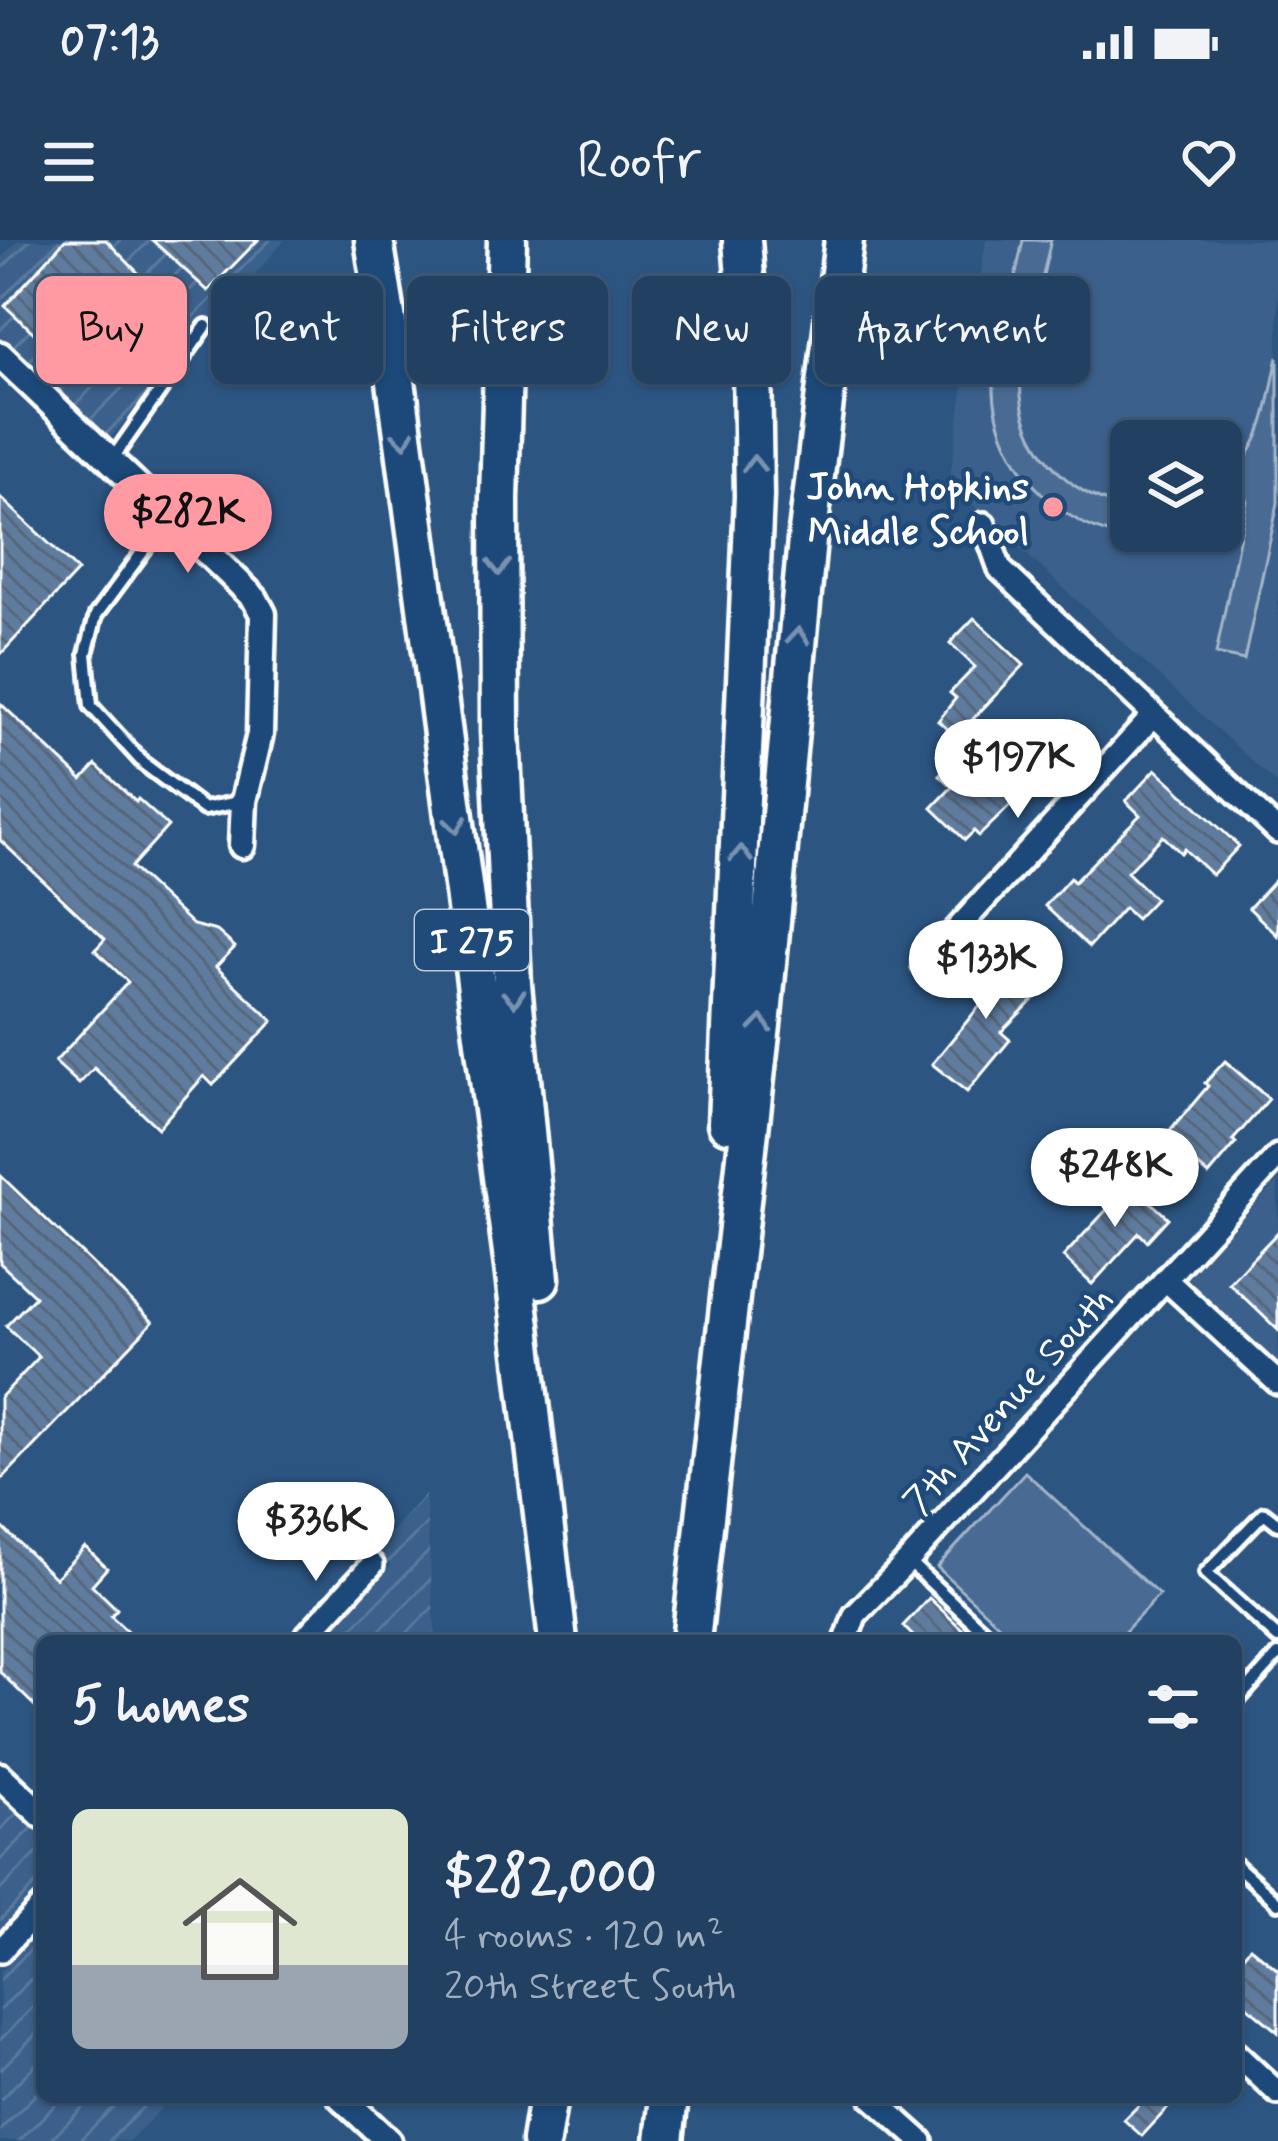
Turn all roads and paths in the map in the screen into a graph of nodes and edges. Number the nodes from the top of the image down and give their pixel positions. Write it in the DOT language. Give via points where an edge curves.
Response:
graph roads {
  1 [pos="374,240"];
  2 [pos="507,240"];
  3 [pos="742,240"];
  4 [pos="844,240"];
  5 [pos="206,326"];
  6 [pos="0,355"];
  7 [pos="111,461"];
  8 [pos="169,516"];
  9 [pos="985,524"];
  10 [pos="1154,716"];
  11 [pos="244,801"];
  12 [pos="1278,832"];
  13 [pos="242,844"];
  14 [pos="924,965"];
  15 [pos="1278,1156"];
  16 [pos="1166,1280"];
  17 [pos="1278,1383"];
  18 [pos="1278,1524"];
  19 [pos="908,1561"];
  20 [pos="372,1565"];
  21 [pos="308,1635"];
  22 [pos="558,1635"];
  23 [pos="559,1635"];
  24 [pos="691,1635"];
  25 [pos="692,1635"];
  26 [pos="848,1635"];
  27 [pos="988,1635"];
  28 [pos="1278,1638"];
  29 [pos="1278,1655"];
  30 [pos="1242,1695"];
  31 [pos="0,1776"];
  32 [pos="36,1809"];
  33 [pos="1242,1870"];
  34 [pos="1278,1903"];
  35 [pos="36,1912"];
  36 [pos="0,1951"];
  37 [pos="1242,2060"];
  38 [pos="1278,2093"];
  39 [pos="346,2103"];
  40 [pos="547,2103"];
  41 [pos="668,2103"];
  42 [pos="879,2103"];
  43 [pos="377,2138"];
  44 [pos="541,2141"];
  45 [pos="664,2141"];
  46 [pos="921,2141"];
  1 -- 22 [label="highway, I 275, one-way"];
  2 -- 23 [label="highway, one-way" via="500,731"];
  24 -- 3 [label="highway, one-way" via="724,1188 751,615 752,364"];
  25 -- 4 [label="highway, one-way"];
  5 -- 7 [label="lane"];
  6 -- 7 [label="street"];
  7 -- 8 [label="street"];
  8 -- 11 [label="street" via="263,614 260,734"];
  8 -- 11 [label="lane" via="95,615 86,653 92,706 144,764 204,809"];
  9 -- 10 [label="street" via="1000,569"];
  10 -- 12 [label="street"];
  10 -- 14 [label="street"];
  11 -- 13 [label="street"];
  15 -- 16 [label="street, 7th Avenue South"];
  16 -- 17 [label="street"];
  16 -- 19 [label="street, 7th Avenue South"];
  18 -- 28 [label="lane" via="1264,1513 1206,1573"];
  19 -- 26 [label="street, 7th Avenue South" via="855,1615"];
  19 -- 27 [label="lane"];
  20 -- 21 [label="street"];
  29 -- 30 [label="lane"];
  31 -- 32 [label="street"];
  33 -- 34 [label="lane"];
  35 -- 36 [label="street"];
  37 -- 38 [label="street"];
  39 -- 43 [label="street"];
  40 -- 44 [label="highway"];
  41 -- 45 [label="highway"];
  42 -- 46 [label="street"];
}
